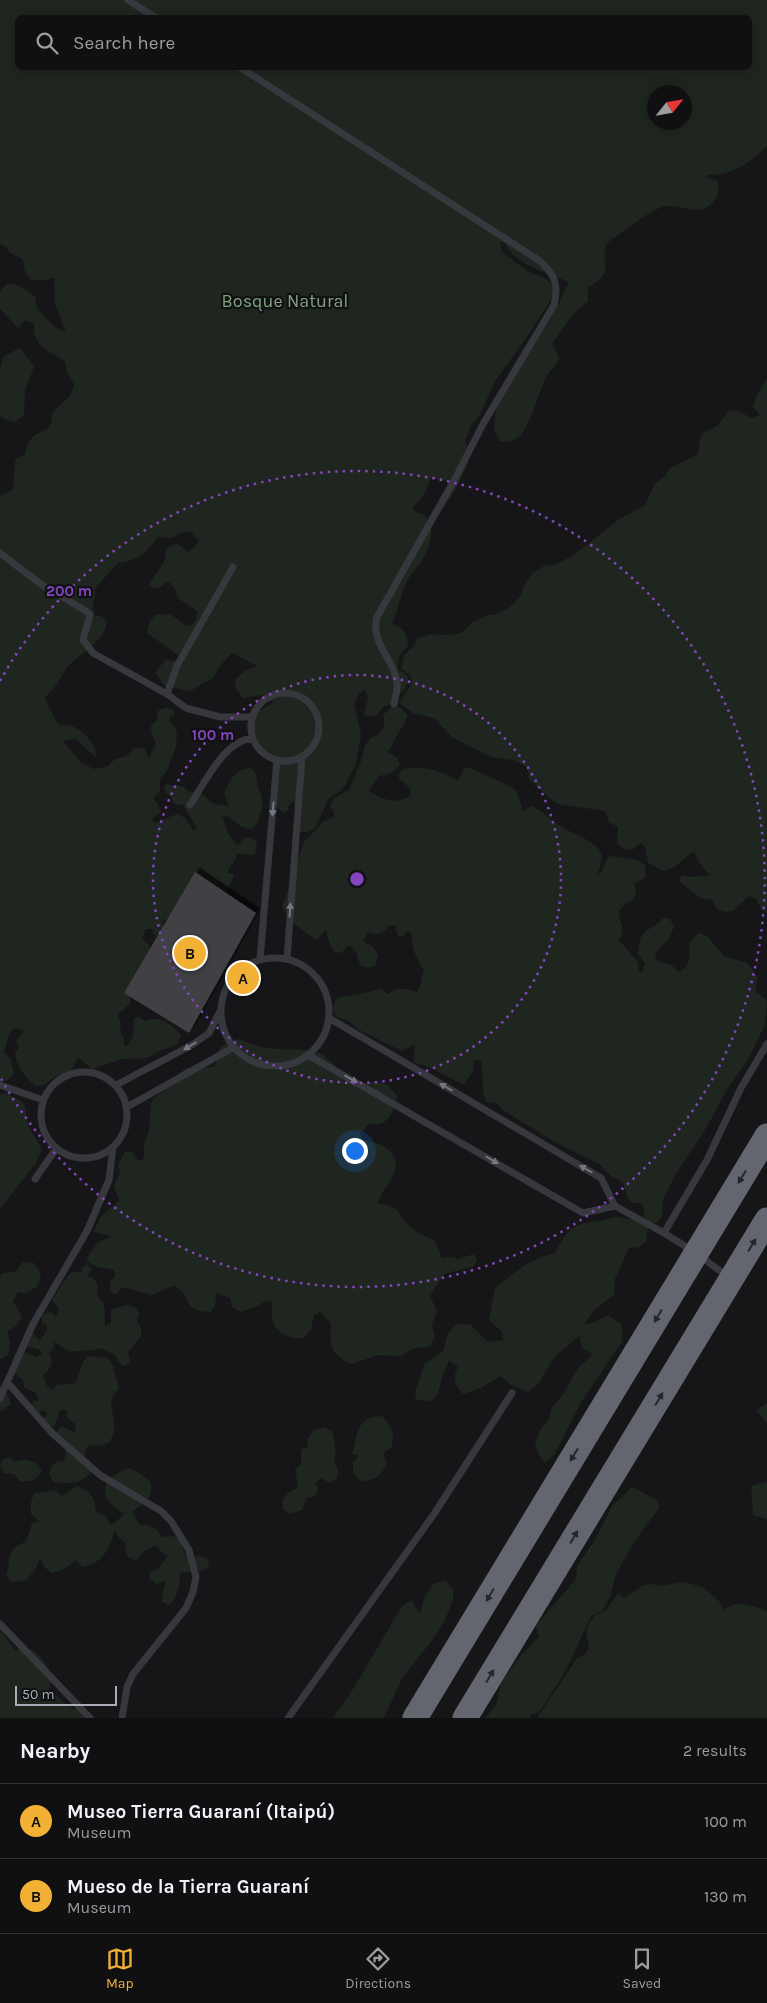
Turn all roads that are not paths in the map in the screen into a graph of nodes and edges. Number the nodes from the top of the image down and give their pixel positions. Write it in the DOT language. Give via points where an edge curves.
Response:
graph roads {
  1 [pos="128,0"];
  2 [pos="151,15"];
  3 [pos="244,70"];
  4 [pos="0,553"];
  5 [pos="233,567"];
  6 [pos="167,694"];
  7 [pos="394,704"];
  8 [pos="252,717"];
  9 [pos="253,738"];
  10 [pos="302,757"];
  11 [pos="277,760"];
  12 [pos="190,805"];
  13 [pos="287,959"];
  14 [pos="260,960"];
  15 [pos="220,1010"];
  16 [pos="328,1018"];
  17 [pos="767,1044"];
  18 [pos="234,1047"];
  19 [pos="308,1055"];
  20 [pos="0,1085"];
  21 [pos="116,1086"];
  22 [pos="43,1100"];
  23 [pos="127,1106"];
  24 [pos="767,1136"];
  25 [pos="113,1147"];
  26 [pos="56,1149"];
  27 [pos="35,1179"];
  28 [pos="614,1206"];
  29 [pos="767,1220"];
  30 [pos="664,1233"];
  31 [pos="696,1253"];
  32 [pos="732,1279"];
  33 [pos="7,1382"];
  34 [pos="512,1393"];
  35 [pos="0,1398"];
  36 [pos="0,1624"];
  37 [pos="90,1718"];
  38 [pos="122,1718"];
  39 [pos="288,1718"];
  40 [pos="415,1718"];
  41 [pos="465,1718"];
  1 -- 2 [label="lane"];
  3 -- 7 [label="lane" via="540,261 556,283 554,305 483,424 377,616 374,627 397,684"];
  4 -- 6 [label="lane" via="90,616 83,640 93,653"];
  5 -- 6 [label="lane" via="177,666"];
  6 -- 8 [label="lane" via="186,708 220,717"];
  8 -- 9 [label="lane"];
  8 -- 10 [label="lane" via="257,707 274,694 291,694 306,700 314,708 319,729 311,750"];
  9 -- 11 [label="lane" via="262,752"];
  9 -- 12 [label="lane" via="244,738 229,748"];
  10 -- 11 [label="lane" via="290,761"];
  13 -- 10 [label="lane, one-way"];
  11 -- 14 [label="lane, one-way"];
  13 -- 14 [label="lane"];
  13 -- 16 [label="lane" via="314,974 326,994"];
  14 -- 15 [label="lane" via="244,967 232,978"];
  15 -- 18 [label="lane" via="224,1030"];
  15 -- 21 [label="lane, one-way" via="208,1033 192,1045"];
  16 -- 19 [label="lane" via="325,1032"];
  28 -- 16 [label="lane, one-way" via="602,1178"];
  17 -- 30 [label="lane" via="741,1088 707,1160"];
  18 -- 19 [label="lane" via="246,1058 278,1066 294,1063"];
  18 -- 23 [label="lane"];
  19 -- 28 [label="lane, one-way" via="583,1213"];
  20 -- 22 [label="lane"];
  21 -- 22 [label="lane" via="104,1076 75,1072 61,1078"];
  21 -- 23 [label="lane"];
  22 -- 26 [label="lane" via="42,1127"];
  23 -- 25 [label="lane" via="124,1133"];
  24 -- 31 [label="highway, one-way"];
  25 -- 26 [label="lane" via="94,1158 81,1159"];
  25 -- 33 [label="lane" via="109,1180 87,1231 33,1324"];
  26 -- 27 [label="lane"];
  28 -- 30 [label="lane"];
  32 -- 29 [label="highway, one-way"];
  30 -- 31 [label="lane"];
  31 -- 32 [label="lane"];
  31 -- 40 [label="highway, one-way"];
  41 -- 32 [label="highway, one-way"];
  33 -- 35 [label="lane"];
  33 -- 38 [label="lane" via="52,1433 100,1475 171,1520 189,1550 196,1576 194,1592 186,1608 133,1674"];
  34 -- 39 [label="lane" via="434,1514"];
  36 -- 37 [label="lane"];
}
